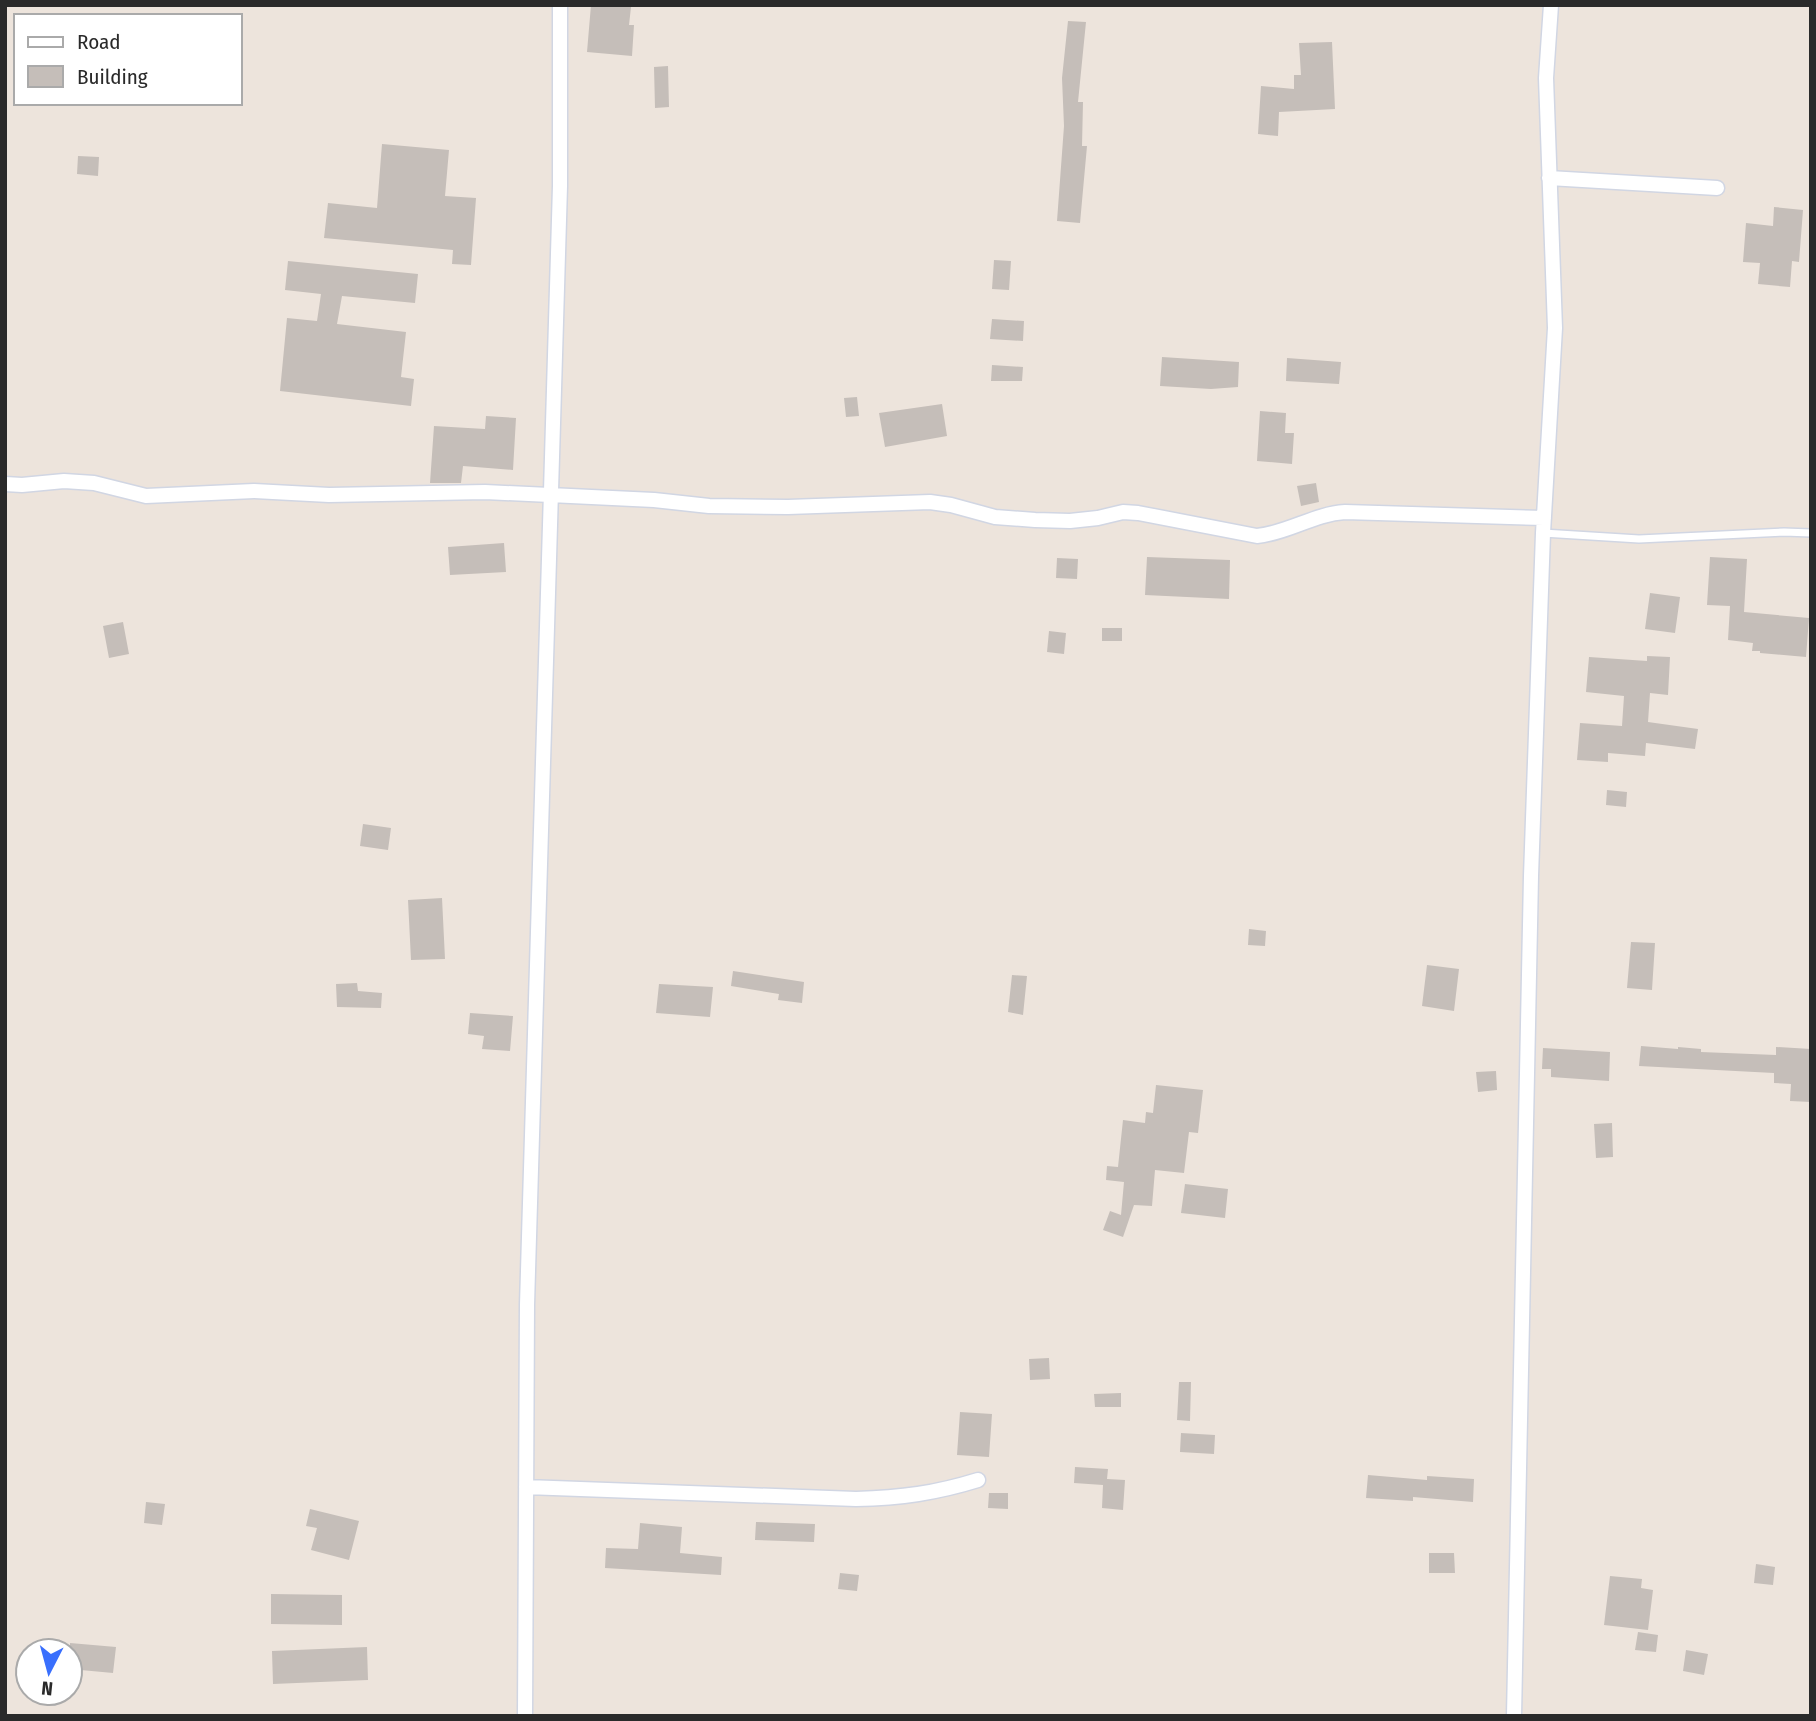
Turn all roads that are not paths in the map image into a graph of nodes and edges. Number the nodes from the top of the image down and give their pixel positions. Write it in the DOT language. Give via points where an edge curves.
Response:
graph roads {
  1 [pos="559,5"];
  2 [pos="1551,5"];
  3 [pos="1549,178"];
  4 [pos="1717,188"];
  5 [pos="5,484"];
  6 [pos="552,495"];
  7 [pos="1544,525"];
  8 [pos="1811,533"];
  9 [pos="978,1480"];
  10 [pos="526,1487"];
  11 [pos="525,1716"];
  12 [pos="1514,1716"];
  1 -- 6 [label="street" via="560,186"];
  2 -- 3 [label="street" via="1546,78"];
  3 -- 4 [label="street"];
  3 -- 7 [label="street" via="1555,328"];
  5 -- 6 [label="street" via="94,483 146,496 254,491"];
  6 -- 7 [label="street" via="709,506 930,502 995,517 1035,520 1138,513 1258,536 1345,512"];
  6 -- 10 [label="street"];
  7 -- 8 [label="lane" via="1639,539"];
  7 -- 12 [label="street" via="1531,876"];
  9 -- 10 [label="street" via="904,1498"];
  10 -- 11 [label="street"];
}
